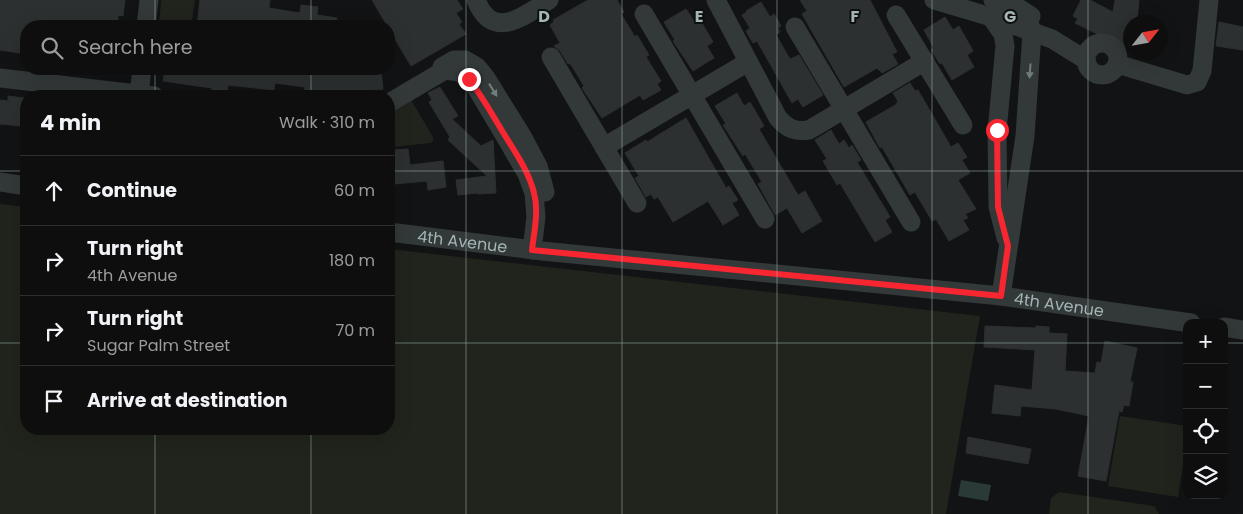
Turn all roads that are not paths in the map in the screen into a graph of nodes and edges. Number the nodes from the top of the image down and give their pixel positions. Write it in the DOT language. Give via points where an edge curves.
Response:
graph roads {
  1 [pos="149,0"];
  2 [pos="476,0"];
  3 [pos="549,0"];
  4 [pos="716,0"];
  5 [pos="934,0"];
  6 [pos="1209,0"];
  7 [pos="992,9"];
  8 [pos="1020,9"];
  9 [pos="644,14"];
  10 [pos="896,15"];
  11 [pos="147,20"];
  12 [pos="795,28"];
  13 [pos="1032,32"];
  14 [pos="1087,55"];
  15 [pos="551,57"];
  16 [pos="925,61"];
  17 [pos="748,62"];
  18 [pos="143,75"];
  19 [pos="0,78"];
  20 [pos="104,90"];
  21 [pos="146,90"];
  22 [pos="692,95"];
  23 [pos="395,99"];
  24 [pos="844,109"];
  25 [pos="963,125"];
  26 [pos="604,147"];
  27 [pos="0,182"];
  28 [pos="20,185"];
  29 [pos="637,203"];
  30 [pos="765,219"];
  31 [pos="911,222"];
  32 [pos="395,233"];
  33 [pos="1008,246"];
  34 [pos="537,251"];
  35 [pos="1001,296"];
  36 [pos="1183,322"];
  37 [pos="1228,328"];
  38 [pos="1243,330"];
  1 -- 11 [label="street"];
  2 -- 3 [label="street" via="486,17 508,24"];
  4 -- 17 [label="street"];
  5 -- 7 [label="street"];
  6 -- 14 [label="street" via="1202,71 1197,82 1187,85 1117,64 1114,50 1106,44 1096,44"];
  7 -- 8 [label="street"];
  7 -- 13 [label="street"];
  7 -- 33 [label="street" via="1005,46 997,150 998,207"];
  8 -- 13 [label="street" via="1027,16"];
  8 -- 14 [label="street"];
  9 -- 22 [label="street"];
  10 -- 16 [label="street"];
  12 -- 24 [label="street"];
  13 -- 14 [label="street"];
  13 -- 33 [label="street, one-way" via="1025,136"];
  15 -- 26 [label="street"];
  16 -- 24 [label="street"];
  16 -- 25 [label="street"];
  17 -- 22 [label="street"];
  17 -- 24 [label="street" via="786,127 797,131 809,130"];
  18 -- 21 [label="street"];
  19 -- 20 [label="street"];
  22 -- 26 [label="street"];
  22 -- 30 [label="street"];
  23 -- 34 [label="street" via="445,70 459,72 469,79 527,174 534,193"];
  24 -- 31 [label="street"];
  26 -- 29 [label="street"];
  27 -- 28 [label="street"];
  32 -- 34 [label="street, 4th Avenue"];
  33 -- 35 [label="street"];
  34 -- 35 [label="street, 4th Avenue"];
  35 -- 36 [label="street, 4th Avenue"];
  37 -- 38 [label="street"];
}
